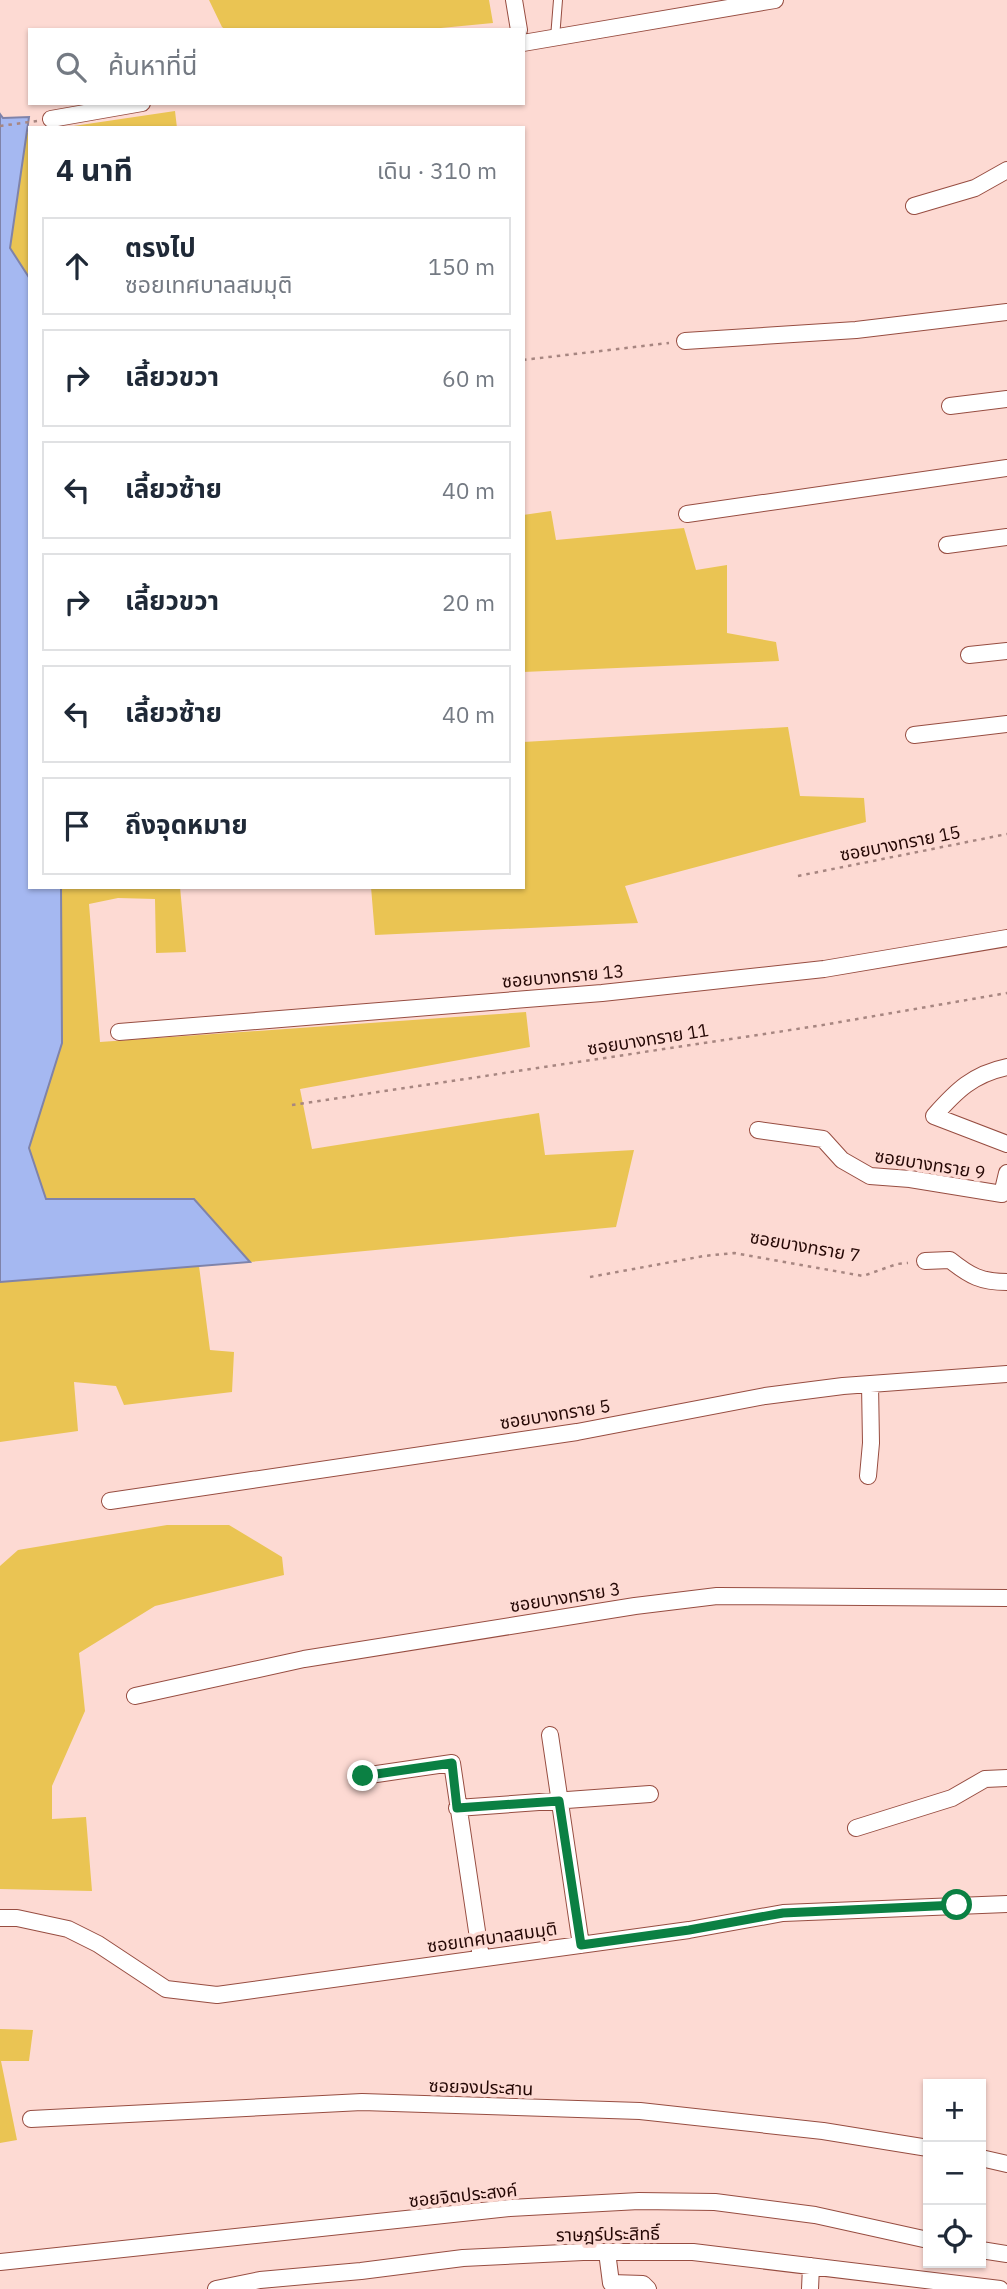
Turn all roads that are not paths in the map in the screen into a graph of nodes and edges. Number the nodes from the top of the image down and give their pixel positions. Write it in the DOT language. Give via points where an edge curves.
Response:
graph roads {
  1 [pos="514,0"];
  2 [pos="558,0"];
  3 [pos="775,0"];
  4 [pos="715,5"];
  5 [pos="519,28"];
  6 [pos="555,38"];
  7 [pos="525,43"];
  8 [pos="131,105"];
  9 [pos="51,119"];
  10 [pos="1007,170"];
  11 [pos="914,206"];
  12 [pos="1007,312"];
  13 [pos="685,341"];
  14 [pos="1007,399"];
  15 [pos="950,406"];
  16 [pos="1007,468"];
  17 [pos="687,513"];
  18 [pos="1007,537"];
  19 [pos="947,545"];
  20 [pos="1007,651"];
  21 [pos="969,655"];
  22 [pos="1007,724"];
  23 [pos="914,735"];
  24 [pos="1007,938"];
  25 [pos="119,1032"];
  26 [pos="1007,1066"];
  27 [pos="758,1130"];
  28 [pos="1007,1144"];
  29 [pos="1007,1173"];
  30 [pos="925,1261"];
  31 [pos="1007,1282"];
  32 [pos="1007,1374"];
  33 [pos="870,1384"];
  34 [pos="868,1476"];
  35 [pos="110,1501"];
  36 [pos="1007,1598"];
  37 [pos="135,1696"];
  38 [pos="550,1735"];
  39 [pos="363,1776"];
  40 [pos="1007,1778"];
  41 [pos="650,1794"];
  42 [pos="559,1801"];
  43 [pos="457,1808"];
  44 [pos="856,1828"];
  45 [pos="1007,1904"];
  46 [pos="0,1918"];
  47 [pos="581,1945"];
  48 [pos="481,1958"];
  49 [pos="31,2119"];
  50 [pos="923,2147"];
  51 [pos="986,2159"];
  52 [pos="1007,2164"];
  53 [pos="923,2239"];
  54 [pos="986,2251"];
  55 [pos="607,2252"];
  56 [pos="1007,2254"];
  57 [pos="0,2262"];
  58 [pos="811,2266"];
  59 [pos="216,2289"];
  60 [pos="648,2289"];
  61 [pos="810,2289"];
  62 [pos="1000,2289"];
  1 -- 5 [label="street"];
  2 -- 6 [label="lane"];
  3 -- 4 [label="street"];
  4 -- 6 [label="street"];
  6 -- 7 [label="street"];
  8 -- 9 [label="street"];
  10 -- 11 [label="street" via="975,188"];
  12 -- 13 [label="street" via="856,330"];
  14 -- 15 [label="street"];
  16 -- 17 [label="street"];
  18 -- 19 [label="street"];
  20 -- 21 [label="street"];
  22 -- 23 [label="street"];
  24 -- 25 [label="street, ซอยบางทราย 13" via="824,969 602,993"];
  26 -- 28 [label="street" via="959,1087 934,1116"];
  27 -- 29 [label="street, ซอยบางทราย 9" via="823,1139 842,1160 870,1176 1002,1194"];
  30 -- 31 [label="street" via="950,1260 970,1276"];
  32 -- 33 [label="street, ซอยบางทราย 5"];
  33 -- 34 [label="street"];
  33 -- 35 [label="street, ซอยบางทราย 5" via="765,1396 577,1432"];
  36 -- 37 [label="street, ซอยบางทราย 3" via="690,1600 330,1654"];
  38 -- 42 [label="street"];
  39 -- 43 [label="street" via="452,1763"];
  40 -- 44 [label="street" via="985,1779 952,1798"];
  41 -- 42 [label="street"];
  42 -- 43 [label="street"];
  42 -- 47 [label="street"];
  43 -- 48 [label="street"];
  45 -- 47 [label="street, ซอยเทศบาลสมมุติ" via="783,1913"];
  46 -- 48 [label="street, ซอยเทศบาลสมมุติ" via="68,1929 166,1989 218,1994"];
  47 -- 48 [label="street, ซอยเทศบาลสมมุติ"];
  49 -- 50 [label="street, ซอยจงประสาน" via="362,2102 640,2111"];
  51 -- 52 [label="street"];
  53 -- 57 [label="street, ซอยจิตประสงค์" via="815,2215 715,2202 639,2201 510,2208"];
  54 -- 56 [label="street"];
  55 -- 58 [label="street, ราษฎร์ประสิทธิ์" via="693,2252"];
  55 -- 59 [label="street, ราษฎร์ประสิทธิ์" via="463,2258"];
  55 -- 60 [label="street" via="611,2283 643,2284"];
  58 -- 61 [label="street"];
  58 -- 62 [label="street, ราษฎร์ประสิทธิ์"];
}
